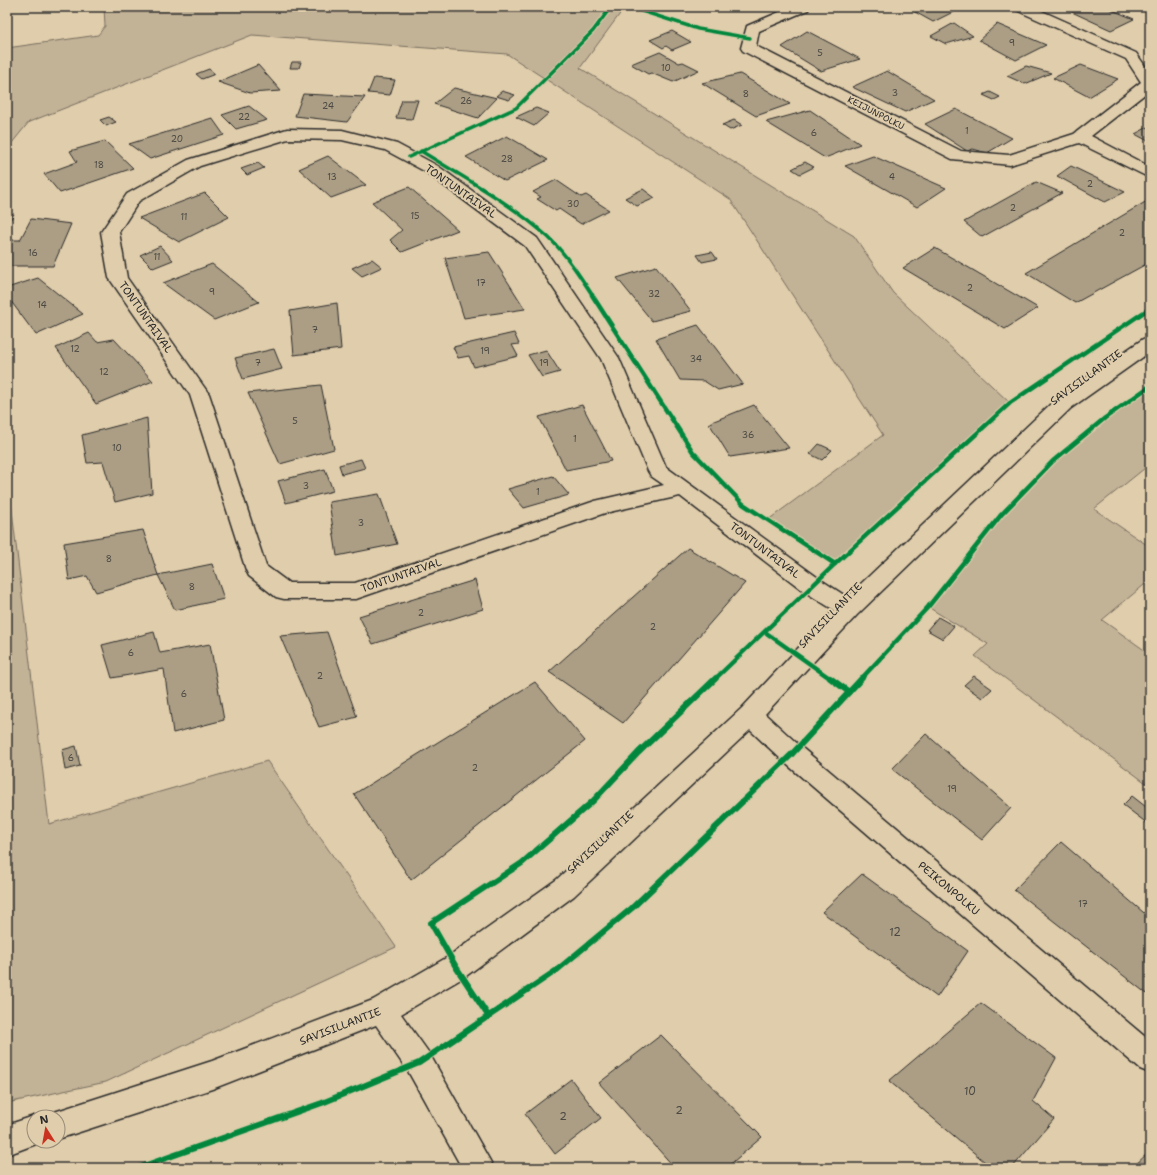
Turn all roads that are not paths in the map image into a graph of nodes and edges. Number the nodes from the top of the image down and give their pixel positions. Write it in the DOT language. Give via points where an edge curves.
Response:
graph roads {
  1 [pos="803,7"];
  2 [pos="1021,7"];
  3 [pos="1080,137"];
  4 [pos="1150,173"];
  5 [pos="1150,344"];
  6 [pos="683,488"];
  7 [pos="849,609"];
  8 [pos="750,715"];
  9 [pos="382,1010"];
  10 [pos="1150,1059"];
  11 [pos="66,1121"];
  12 [pos="26,1134"];
  13 [pos="7,1140"];
  14 [pos="479,1168"];
  1 -- 3 [label="street, KEIJUNPOLKU" via="752,29 748,48 958,156 1010,160"];
  2 -- 3 [label="street, KEIJUNPOLKU" via="1131,56 1149,83"];
  3 -- 4 [label="street"];
  5 -- 7 [label="street, SAVISILLANTIE" via="1064,403"];
  6 -- 6 [label="street, TONTUNTAIVAL" via="658,471 610,358 531,242 432,169 391,147 342,135 287,134 194,163 133,198 110,232 118,278 199,394 257,570 284,591 356,591 602,506"];
  6 -- 7 [label="street, TONTUNTAIVAL" via="813,586"];
  7 -- 8 [label="street, SAVISILLANTIE"];
  8 -- 9 [label="street, SAVISILLANTIE" via="566,888 456,967"];
  8 -- 10 [label="street, PEIKONPOLKU" via="792,754"];
  9 -- 11 [label="street, SAVISILLANTIE" via="212,1075"];
  9 -- 14 [label="street" via="419,1063"];
  12 -- 13 [label="street"];
}
